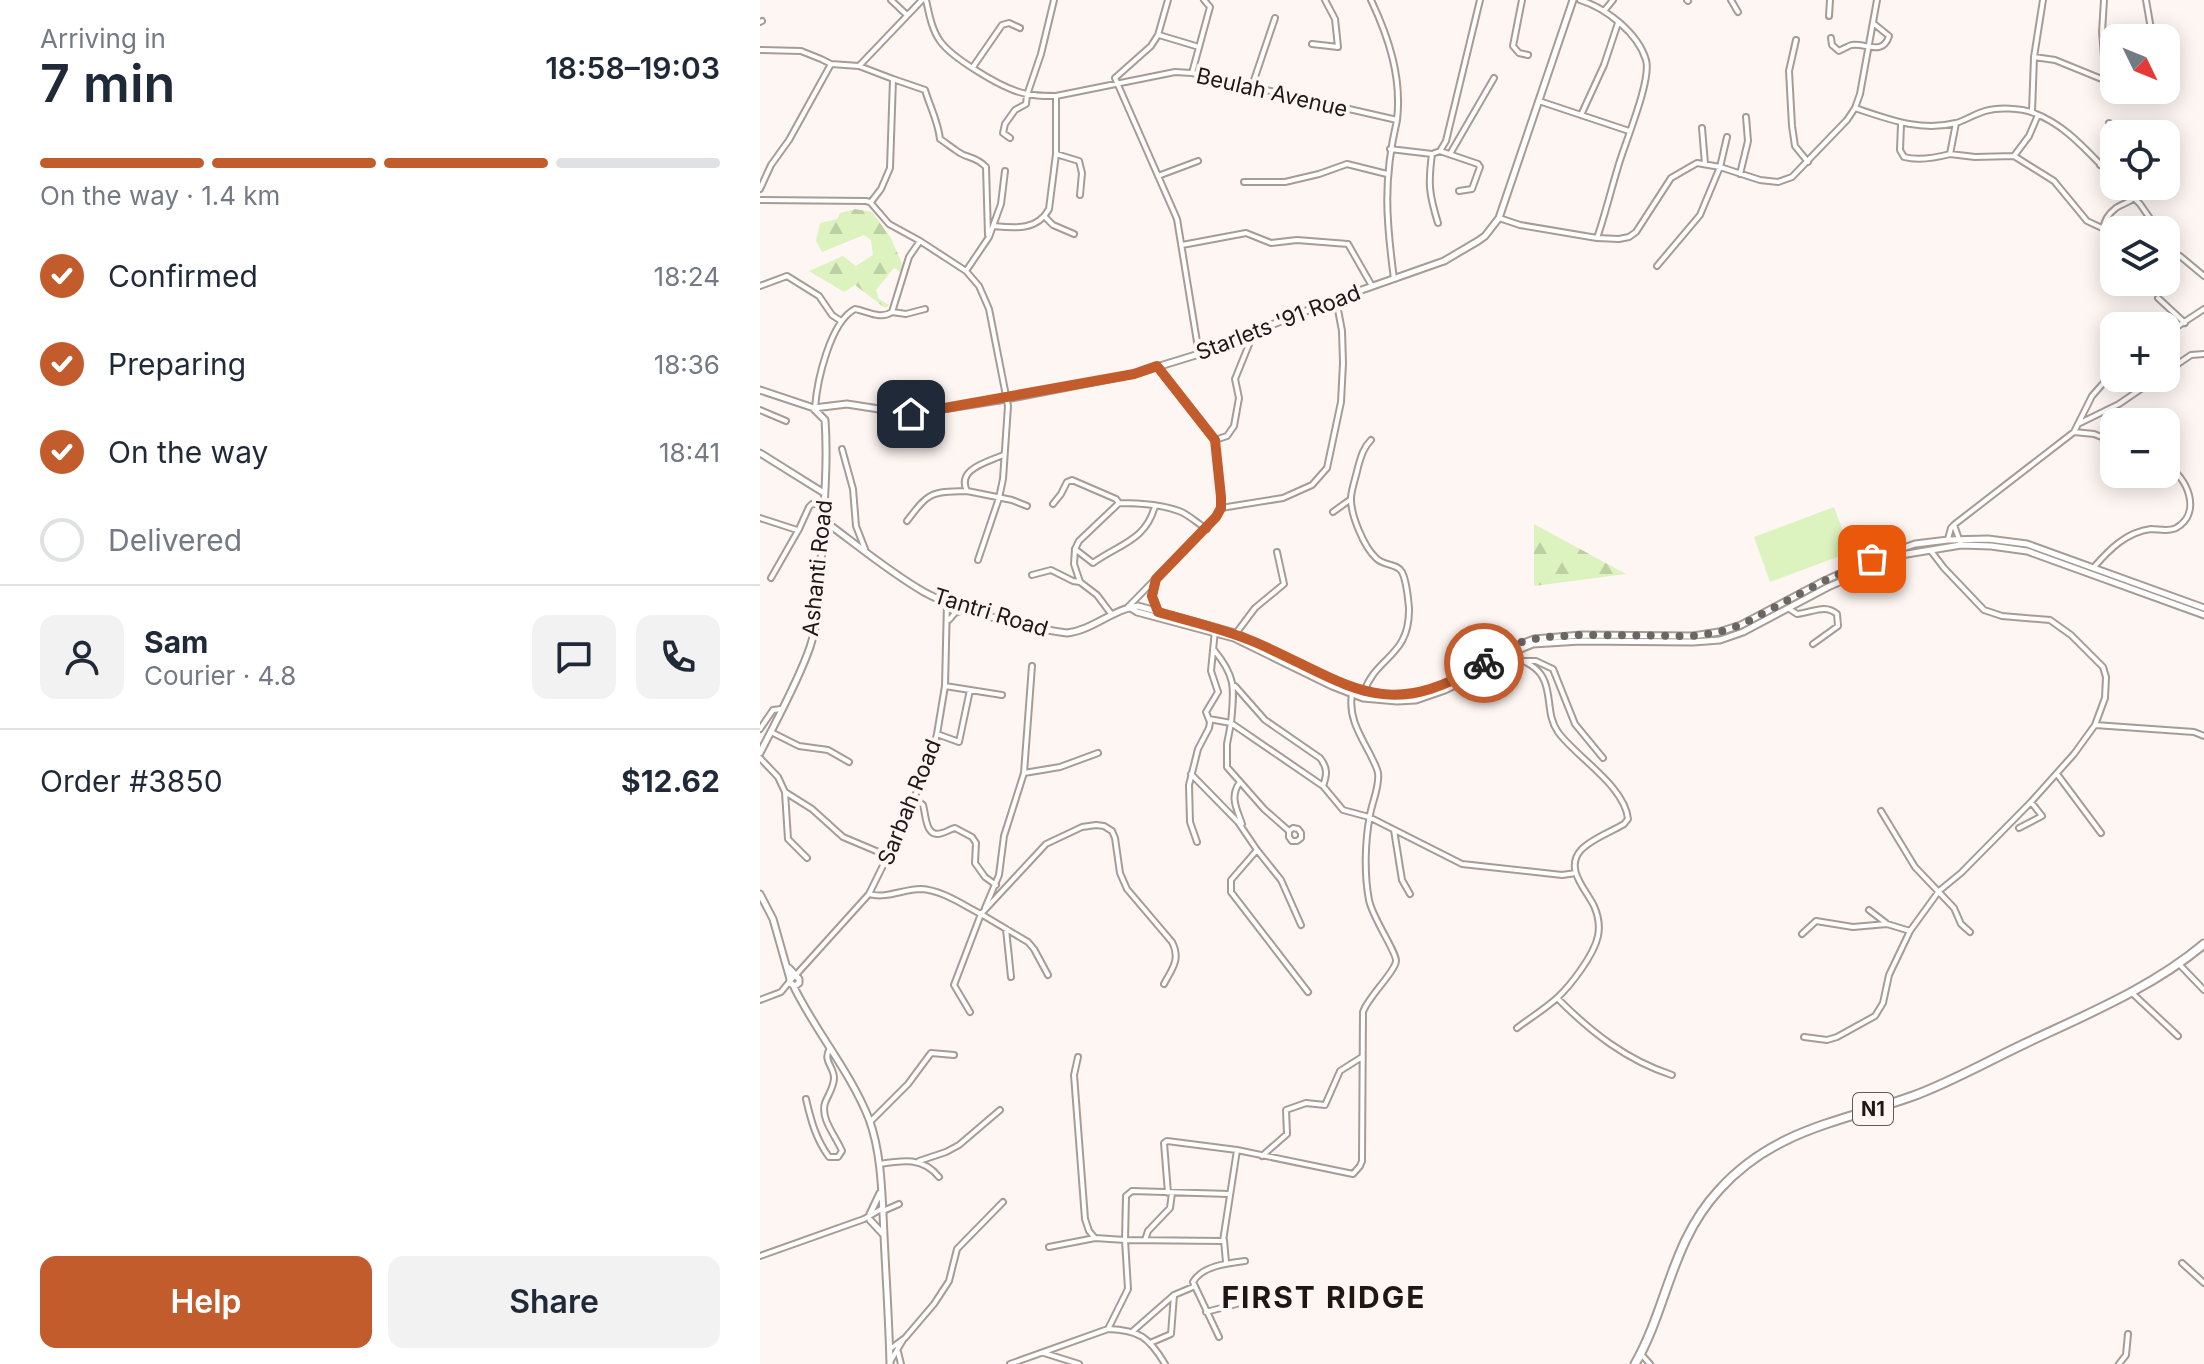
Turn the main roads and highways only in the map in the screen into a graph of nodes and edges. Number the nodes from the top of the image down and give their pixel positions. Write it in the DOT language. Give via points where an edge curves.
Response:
graph roads {
  1 [pos="2204,944"];
  2 [pos="1635,1364"];
  1 -- 2 [label="highway, N1" via="2131,992 1917,1095 1811,1128 1752,1160 1718,1190 1694,1223"];
}
